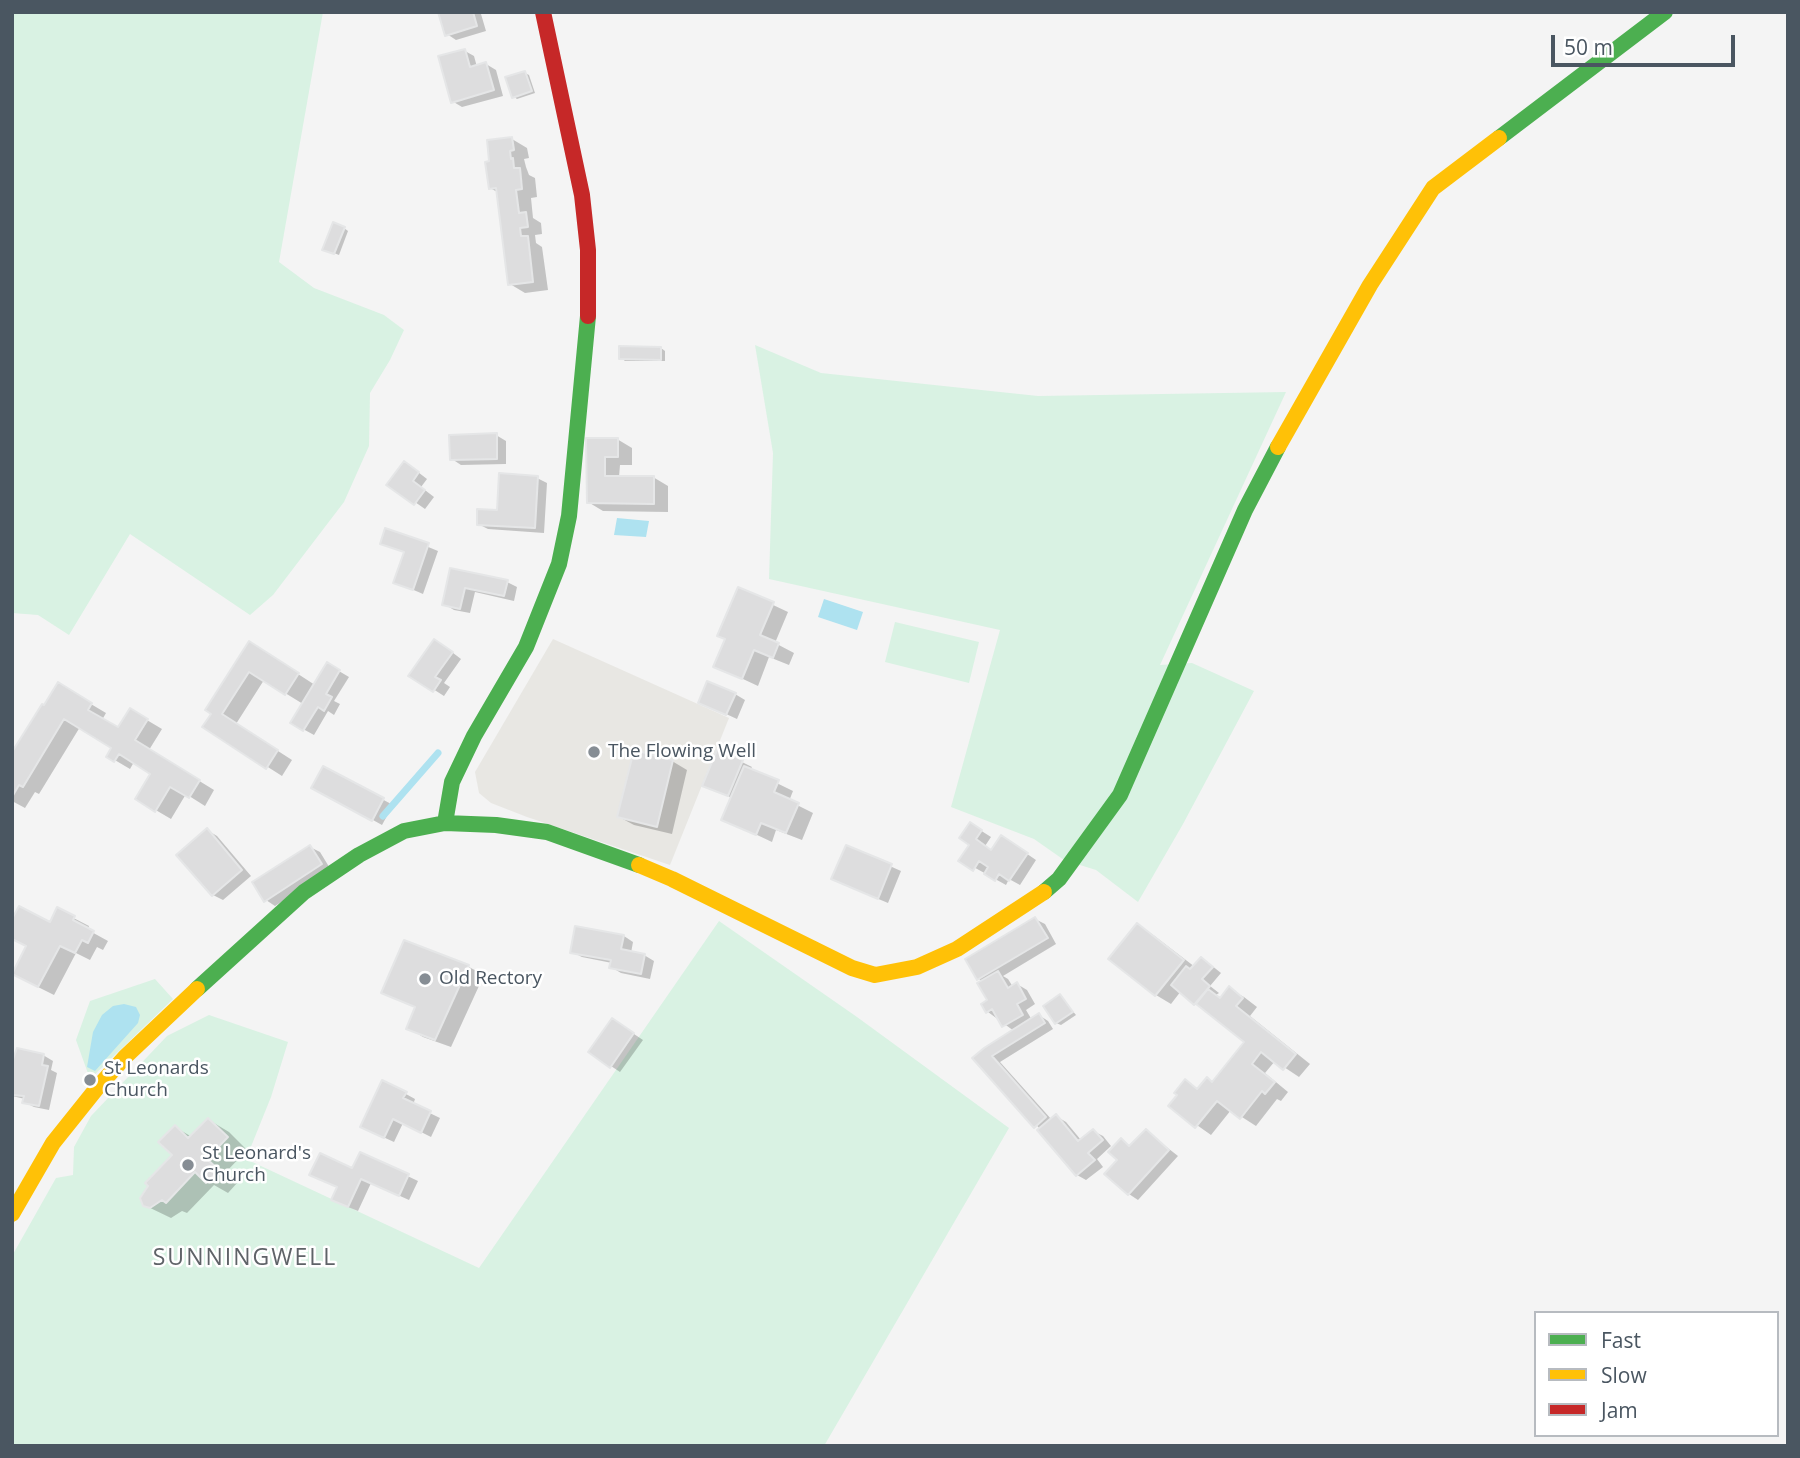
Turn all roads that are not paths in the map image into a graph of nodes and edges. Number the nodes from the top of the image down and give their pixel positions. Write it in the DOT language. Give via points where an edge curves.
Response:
graph roads {
  1 [pos="543,12"];
  2 [pos="1660,14"];
  3 [pos="445,823"];
  4 [pos="12,1214"];
  1 -- 3 [label="street" via="582,195 588,250 588,332 569,516 559,564 526,647 452,782"];
  2 -- 3 [label="street" via="1433,188 1322,366 1245,510 1120,795 1059,879 1005,920 917,967 875,975 611,854 547,832"];
  3 -- 4 [label="street" via="404,831 359,855 304,892 246,944 97,1088 53,1143"];
}
